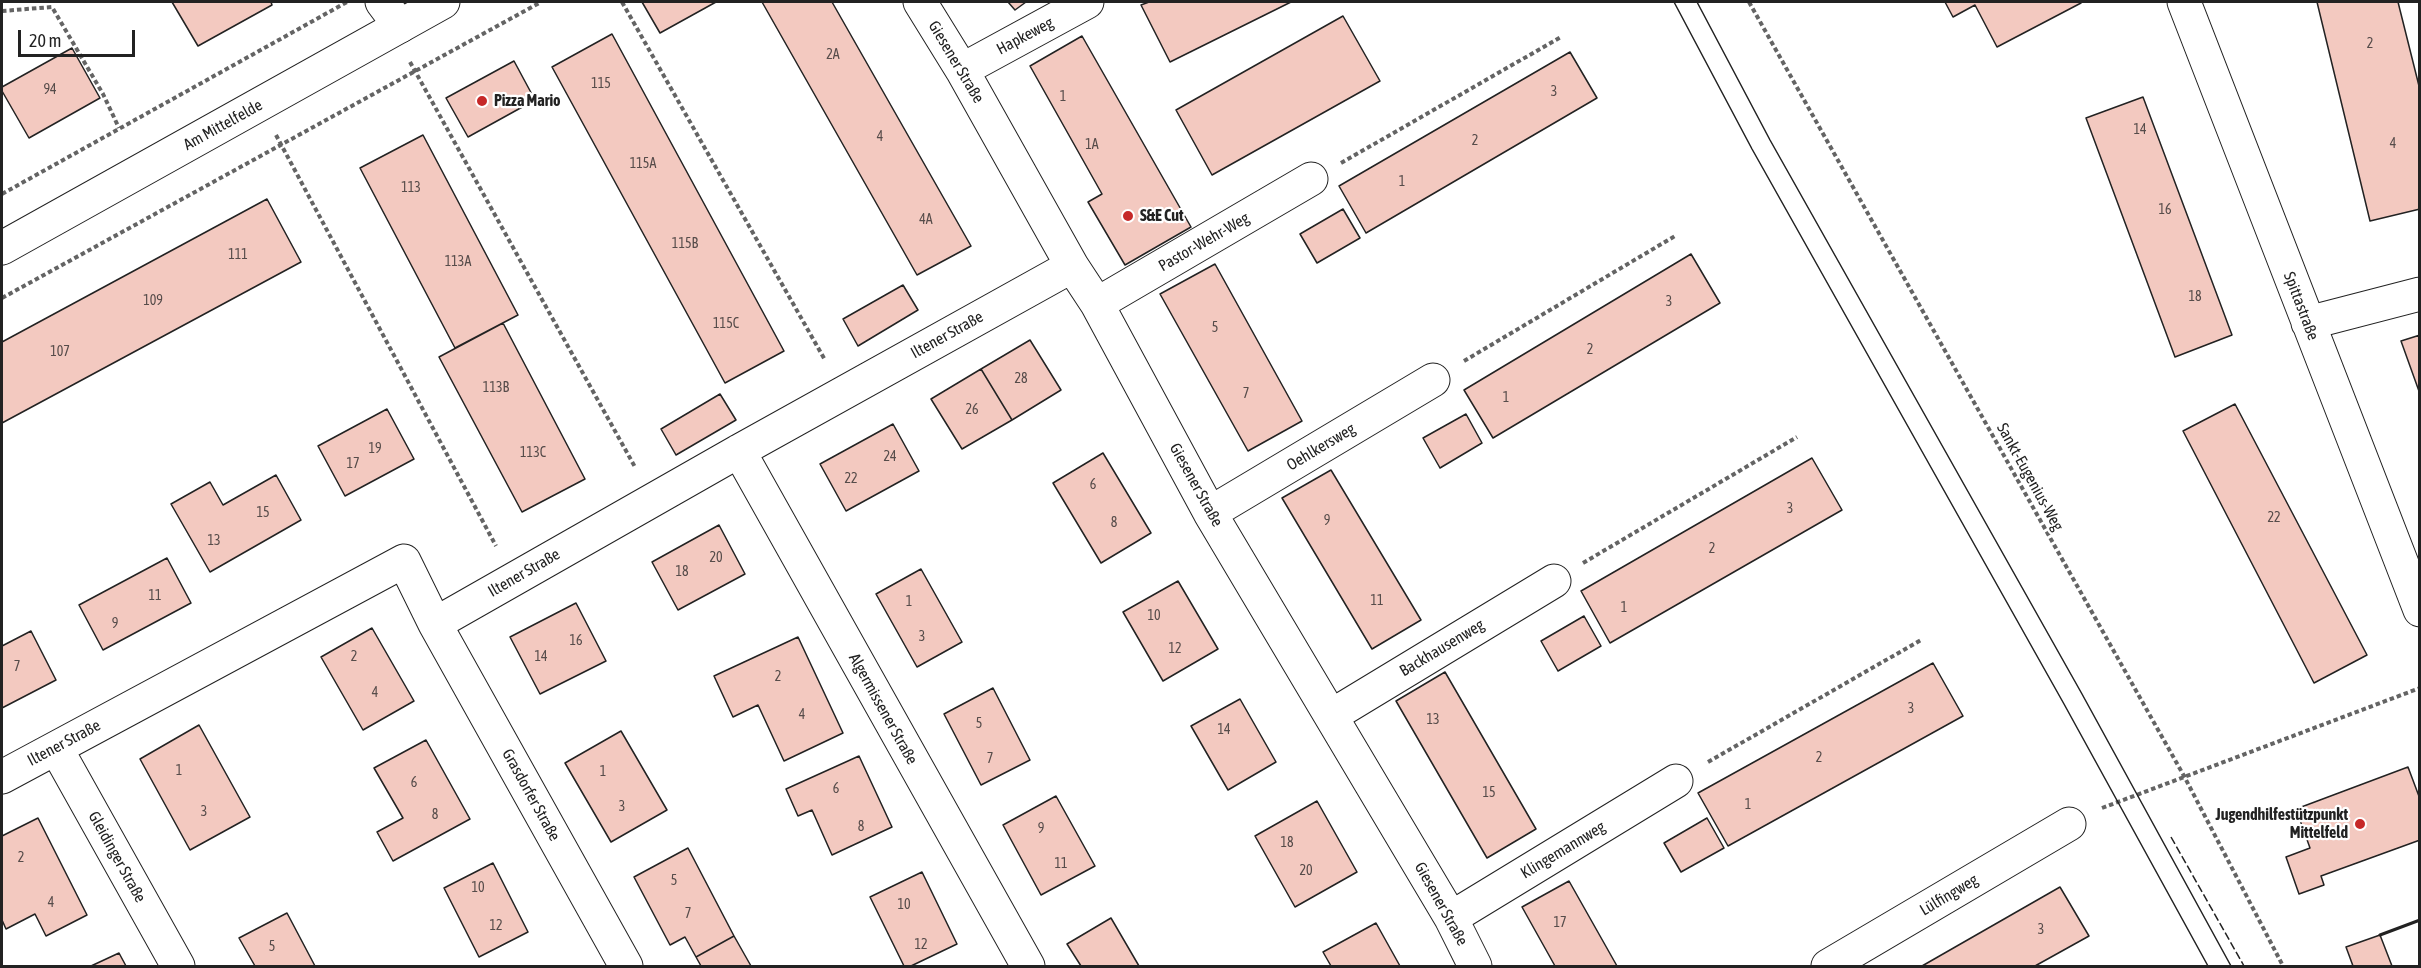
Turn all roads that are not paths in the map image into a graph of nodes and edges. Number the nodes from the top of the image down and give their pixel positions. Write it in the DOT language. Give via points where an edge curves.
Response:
graph roads {
  1 [pos="444,2"];
  2 [pos="920,2"];
  3 [pos="1087,2"];
  4 [pos="2184,2"];
  5 [pos="391,19"];
  6 [pos="962,70"];
  7 [pos="1311,179"];
  8 [pos="2,248"];
  9 [pos="1072,266"];
  10 [pos="2420,294"];
  11 [pos="1097,304"];
  12 [pos="2308,323"];
  13 [pos="1433,380"];
  14 [pos="739,451"];
  15 [pos="1210,513"];
  16 [pos="1554,581"];
  17 [pos="2420,610"];
  18 [pos="435,624"];
  19 [pos="1331,716"];
  20 [pos="56,748"];
  21 [pos="2,777"];
  22 [pos="1676,781"];
  23 [pos="2069,824"];
  24 [pos="1451,918"];
  25 [pos="178,966"];
  26 [pos="626,966"];
  27 [pos="1028,966"];
  28 [pos="1476,966"];
  29 [pos="1828,966"];
  1 -- 5 [label="street, Am Mittelfelde"];
  2 -- 6 [label="street, Giesener Straße"];
  3 -- 6 [label="street, Hapkeweg"];
  4 -- 12 [label="street, Spittastraße"];
  5 -- 8 [label="street, Am Mittelfelde" via="260,104"];
  6 -- 9 [label="street, Giesener Straße"];
  7 -- 11 [label="street, Pastor-Wehr-Weg"];
  9 -- 11 [label="street, Giesener Straße"];
  9 -- 14 [label="street, Iltener Straße"];
  10 -- 12 [label="street"];
  11 -- 15 [label="street, Giesener Straße"];
  12 -- 17 [label="street, Spittastraße"];
  13 -- 15 [label="street, Oehlkersweg"];
  14 -- 18 [label="street, Iltener Straße"];
  14 -- 27 [label="street, Algermissener Straße"];
  15 -- 19 [label="street, Giesener Straße"];
  16 -- 19 [label="street, Backhausenweg"];
  18 -- 20 [label="street, Iltener Straße" via="404,561"];
  18 -- 26 [label="street, Grasdorfer Straße"];
  19 -- 24 [label="street, Giesener Straße"];
  20 -- 21 [label="street, Iltener Straße"];
  20 -- 25 [label="street, Gleidinger Straße"];
  22 -- 24 [label="street, Klingemannweg"];
  23 -- 29 [label="street, Lülfingweg"];
  24 -- 28 [label="street, Giesener Straße"];
}
